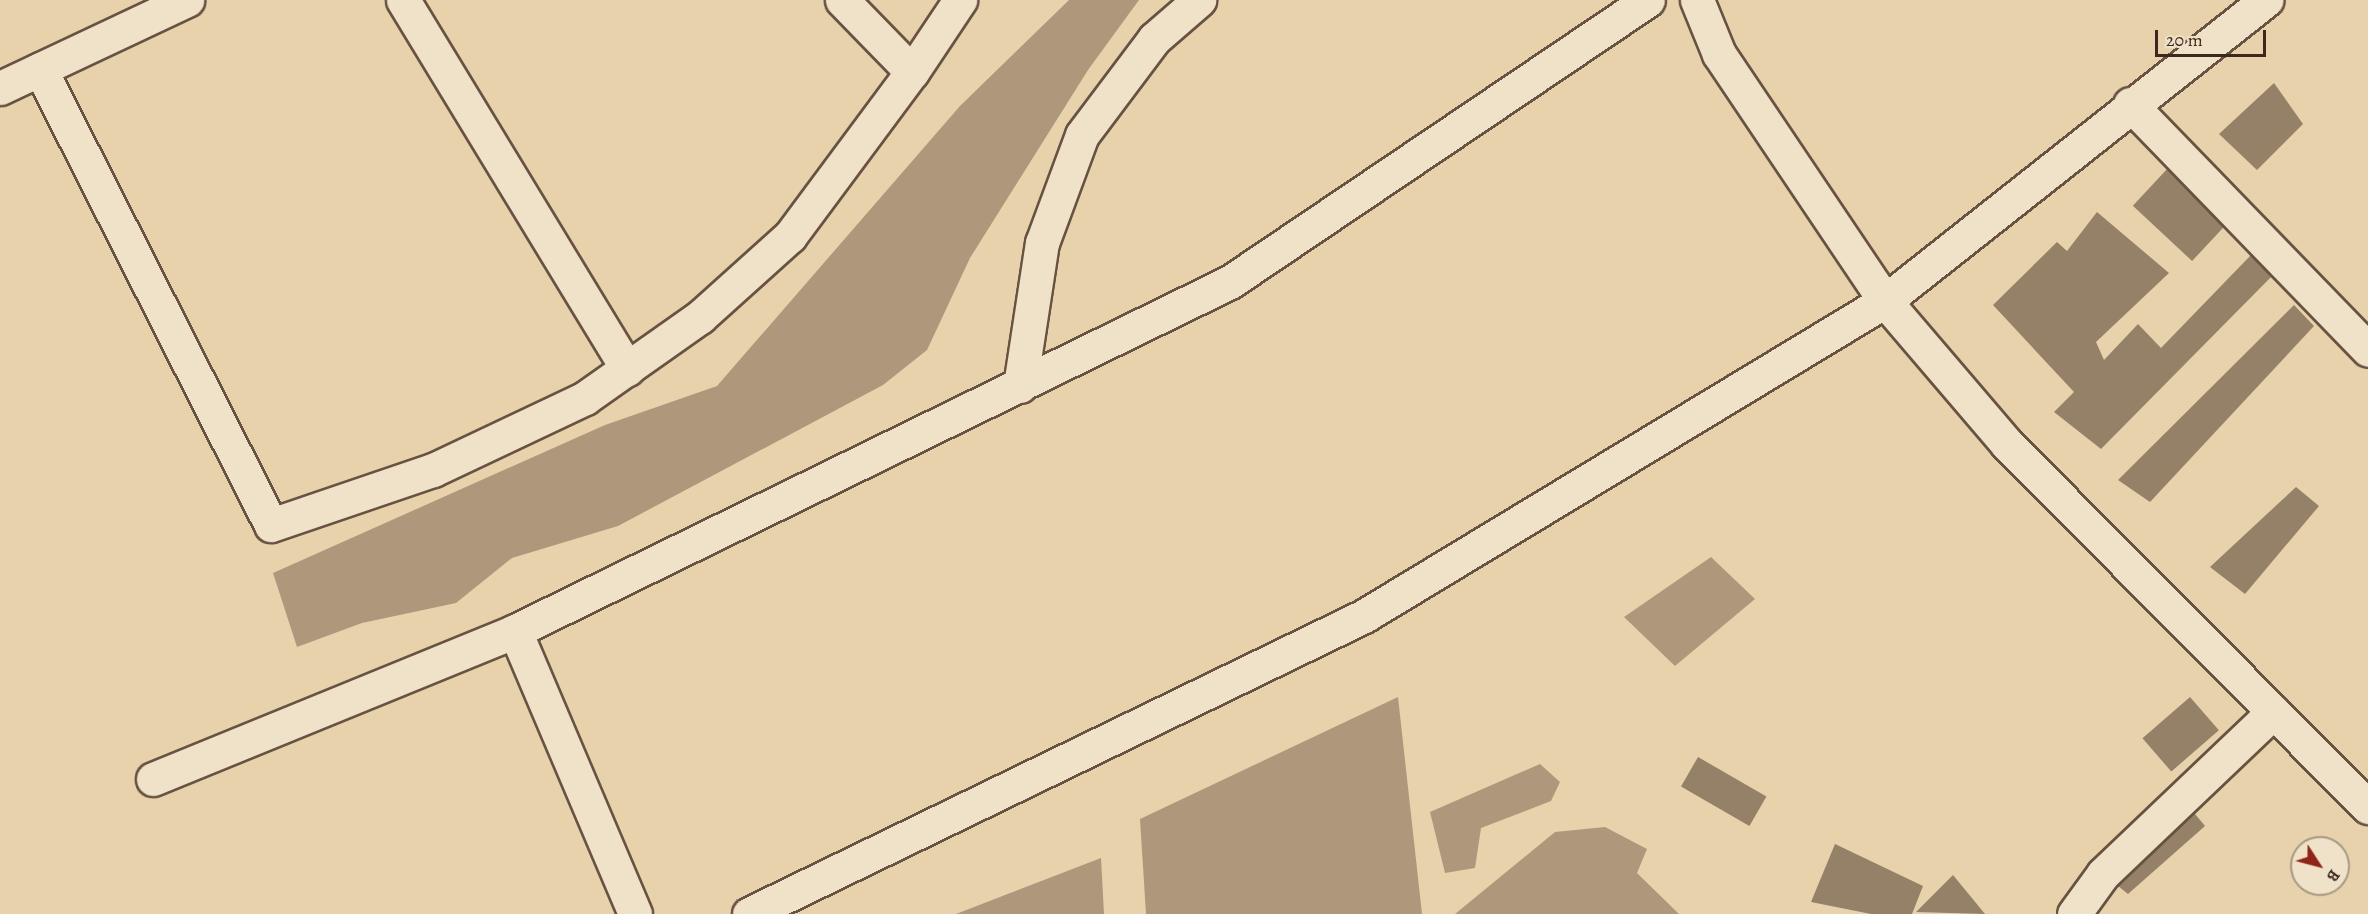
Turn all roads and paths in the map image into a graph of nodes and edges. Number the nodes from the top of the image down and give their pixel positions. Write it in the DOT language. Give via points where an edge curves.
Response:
graph roads {
  1 [pos="187,0"];
  2 [pos="403,0"];
  3 [pos="842,0"];
  4 [pos="960,0"];
  5 [pos="1199,0"];
  6 [pos="1648,0"];
  7 [pos="1697,0"];
  8 [pos="2265,0"];
  9 [pos="40,69"];
  10 [pos="912,72"];
  11 [pos="0,88"];
  12 [pos="2130,104"];
  13 [pos="1885,301"];
  14 [pos="2368,350"];
  15 [pos="627,369"];
  16 [pos="1020,386"];
  17 [pos="515,631"];
  18 [pos="2273,712"];
  19 [pos="153,779"];
  20 [pos="2368,807"];
  21 [pos="635,914"];
  22 [pos="749,914"];
  23 [pos="2074,914"];
  1 -- 9 [label="street"];
  2 -- 15 [label="street"];
  3 -- 10 [label="street"];
  4 -- 10 [label="street"];
  5 -- 16 [label="street" via="1154,39 1082,135 1042,243"];
  6 -- 16 [label="street" via="1230,282"];
  7 -- 13 [label="street" via="1719,54"];
  8 -- 12 [label="street"];
  9 -- 11 [label="street"];
  9 -- 15 [label="street" via="271,525 433,470 585,398"];
  10 -- 15 [label="street" via="790,236 700,317"];
  12 -- 13 [label="street"];
  12 -- 14 [label="street"];
  13 -- 18 [label="street" via="2007,444"];
  13 -- 22 [label="street" via="1364,616"];
  16 -- 17 [label="street"];
  17 -- 19 [label="street"];
  17 -- 21 [label="street"];
  18 -- 20 [label="street"];
  18 -- 23 [label="street" via="2103,874"];
}
